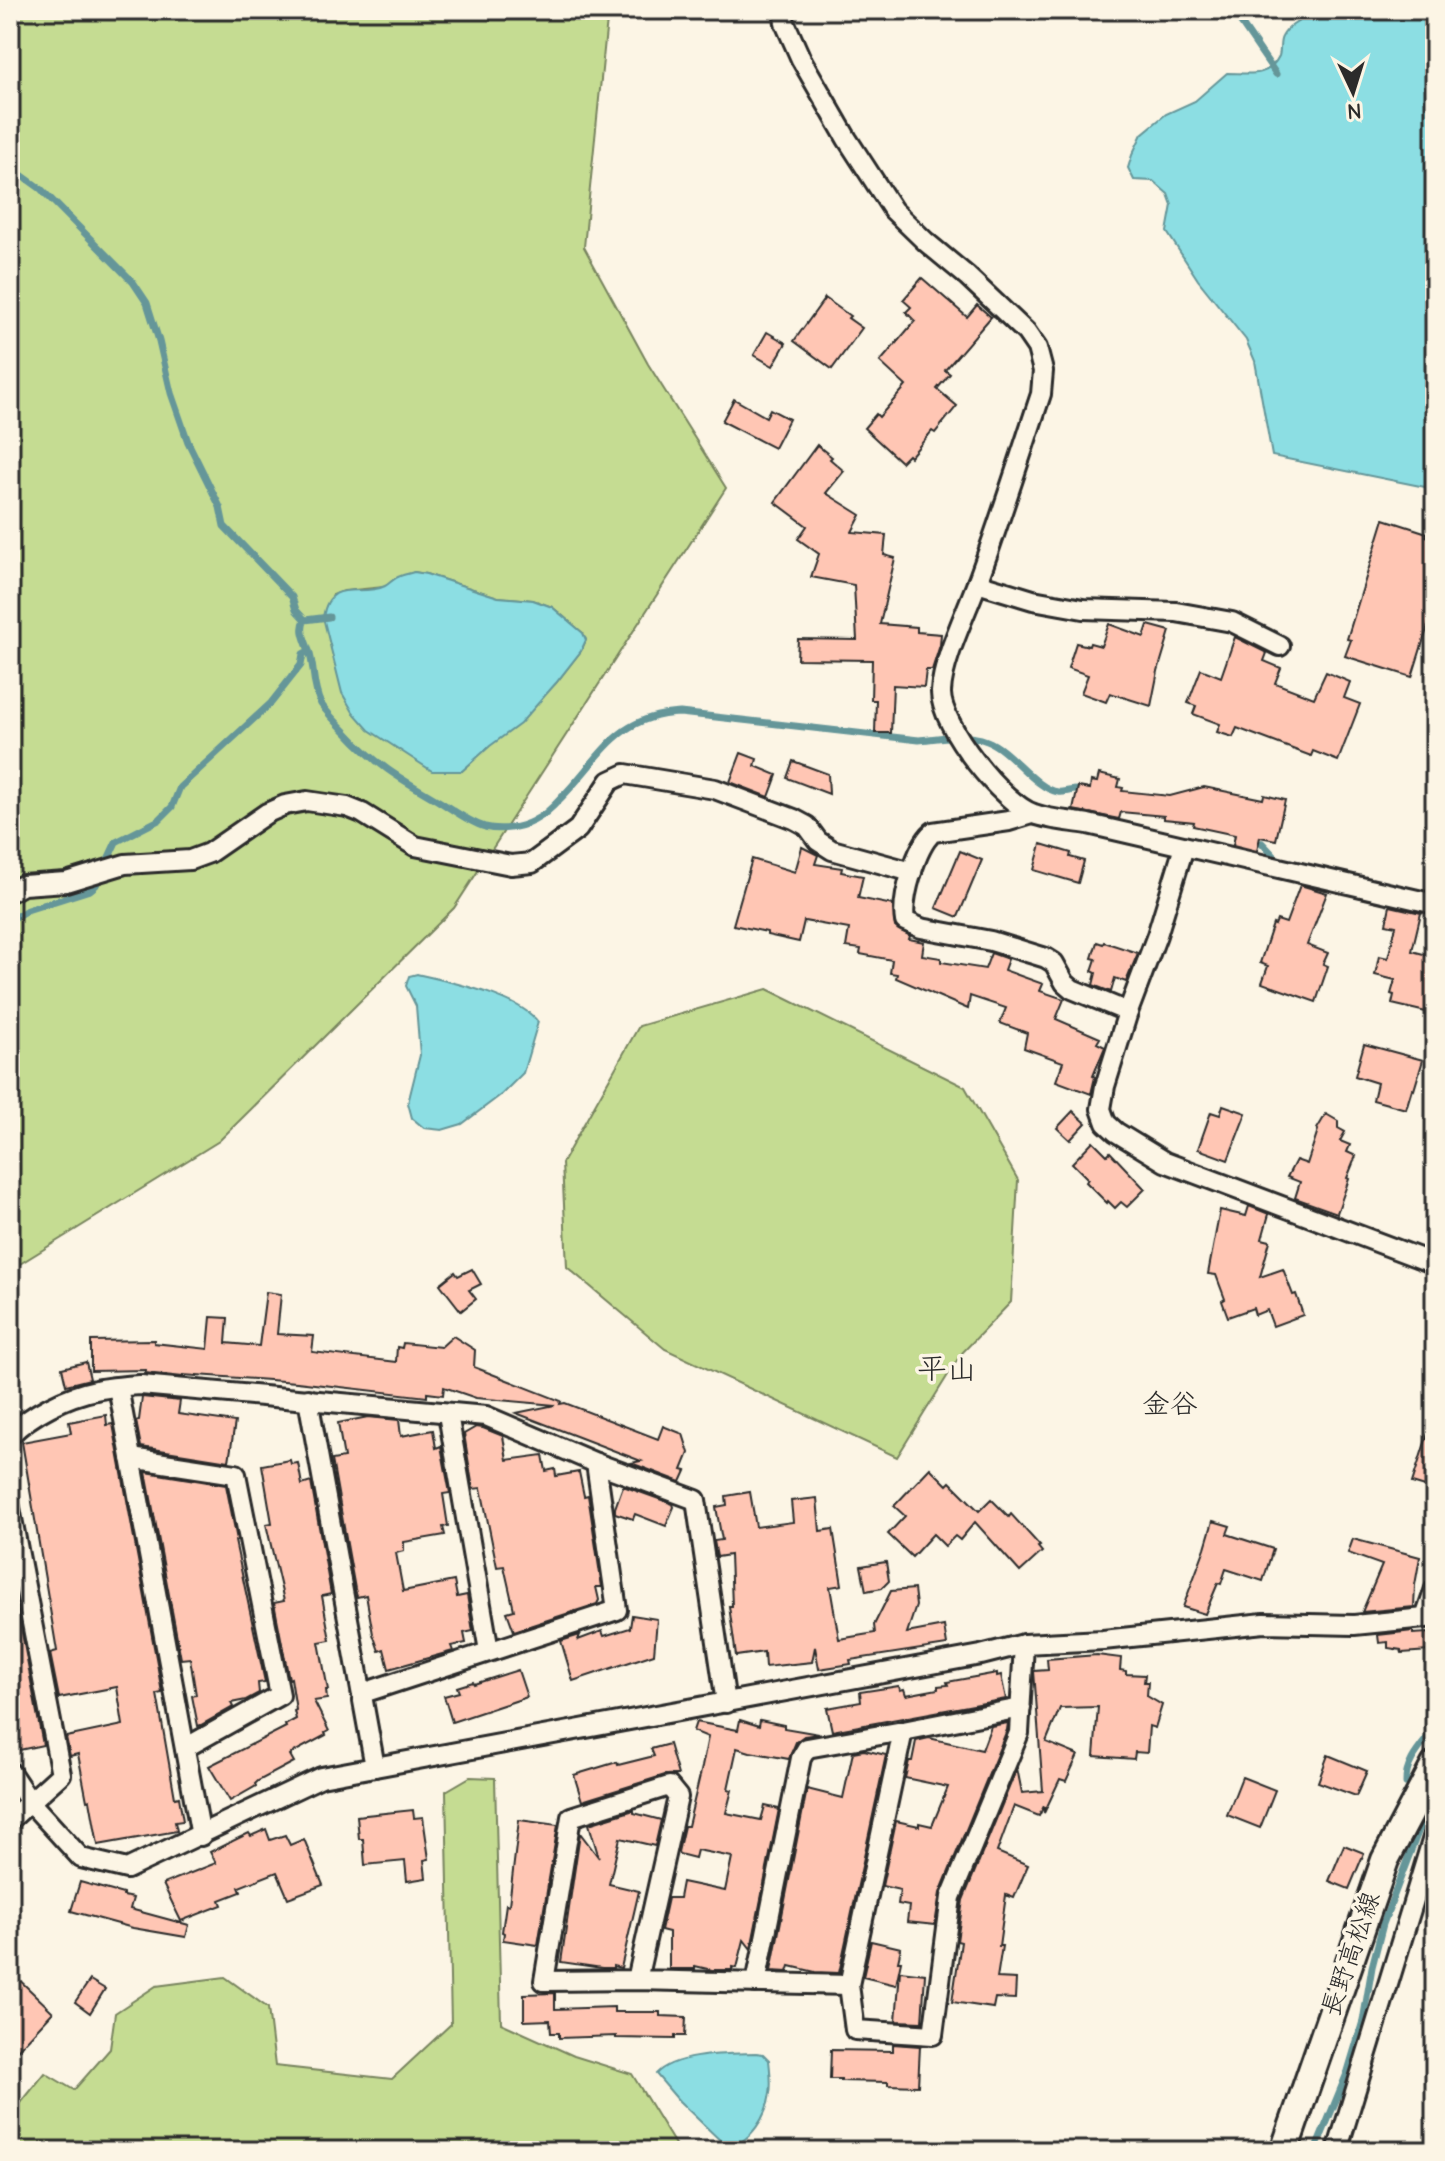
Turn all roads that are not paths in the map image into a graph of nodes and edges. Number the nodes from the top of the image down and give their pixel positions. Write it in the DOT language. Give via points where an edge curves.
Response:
graph roads {
  1 [pos="783,10"];
  2 [pos="977,583"];
  3 [pos="1280,646"];
  4 [pos="1032,814"];
  5 [pos="1184,847"];
  6 [pos="912,872"];
  7 [pos="10,892"];
  8 [pos="1435,904"];
  9 [pos="1128,1012"];
  10 [pos="1435,1264"];
  11 [pos="118,1387"];
  12 [pos="308,1399"];
  13 [pos="448,1414"];
  14 [pos="10,1435"];
  15 [pos="131,1458"];
  16 [pos="596,1463"];
  17 [pos="10,1508"];
  18 [pos="1435,1589"];
  19 [pos="1430,1618"];
  20 [pos="1024,1644"];
  21 [pos="489,1651"];
  22 [pos="363,1693"];
  23 [pos="726,1703"];
  24 [pos="1021,1708"];
  25 [pos="903,1731"];
  26 [pos="185,1748"];
  27 [pos="1435,1765"];
  28 [pos="375,1767"];
  29 [pos="10,1772"];
  30 [pos="30,1802"];
  31 [pos="10,1820"];
  32 [pos="1435,1831"];
  33 [pos="201,1836"];
  34 [pos="637,1980"];
  35 [pos="756,1983"];
  36 [pos="849,1985"];
  37 [pos="1284,2151"];
  38 [pos="1337,2151"];
  1 -- 2 [label="street" via="801,59 893,210 1037,348 1041,394"];
  2 -- 3 [label="street" via="1083,609 1176,612 1232,622"];
  2 -- 4 [label="street" via="944,673 945,713 980,767"];
  4 -- 5 [label="street"];
  4 -- 6 [label="street" via="933,832"];
  5 -- 8 [label="street"];
  5 -- 9 [label="street"];
  6 -- 7 [label="street" via="832,850 807,826 715,789 625,774 610,781 578,829 532,863 511,865 415,846 355,810 307,801 267,813 190,860 125,864"];
  6 -- 9 [label="street" via="905,921 1046,958 1072,989"];
  9 -- 10 [label="street" via="1101,1109 1116,1132 1165,1162"];
  11 -- 12 [label="street"];
  11 -- 14 [label="street" via="49,1407"];
  11 -- 15 [label="street"];
  12 -- 13 [label="street"];
  12 -- 22 [label="street"];
  13 -- 16 [label="street" via="486,1416"];
  13 -- 21 [label="street"];
  15 -- 26 [label="street"];
  15 -- 26 [label="street" via="236,1474 280,1695"];
  16 -- 21 [label="street" via="617,1610"];
  16 -- 23 [label="street" via="696,1500"];
  17 -- 30 [label="street" via="61,1774"];
  18 -- 19 [label="street"];
  19 -- 20 [label="street" via="1354,1625 1264,1623"];
  20 -- 23 [label="street"];
  20 -- 24 [label="street"];
  21 -- 22 [label="street"];
  22 -- 28 [label="street"];
  23 -- 28 [label="street"];
  24 -- 25 [label="street"];
  24 -- 36 [label="street" via="1019,1733 951,1897 933,2035 855,2030"];
  25 -- 35 [label="street" via="807,1748 801,1758"];
  25 -- 36 [label="street"];
  26 -- 33 [label="street"];
  27 -- 37 [label="main road, 長野高松線" via="1385,1860"];
  28 -- 33 [label="street" via="321,1777"];
  29 -- 30 [label="street"];
  30 -- 31 [label="street"];
  30 -- 33 [label="street" via="81,1858 127,1869"];
  32 -- 38 [label="street"];
  34 -- 34 [label="street" via="544,1981 571,1817 669,1786 678,1797"];
  34 -- 35 [label="street"];
  35 -- 36 [label="street"];
}
